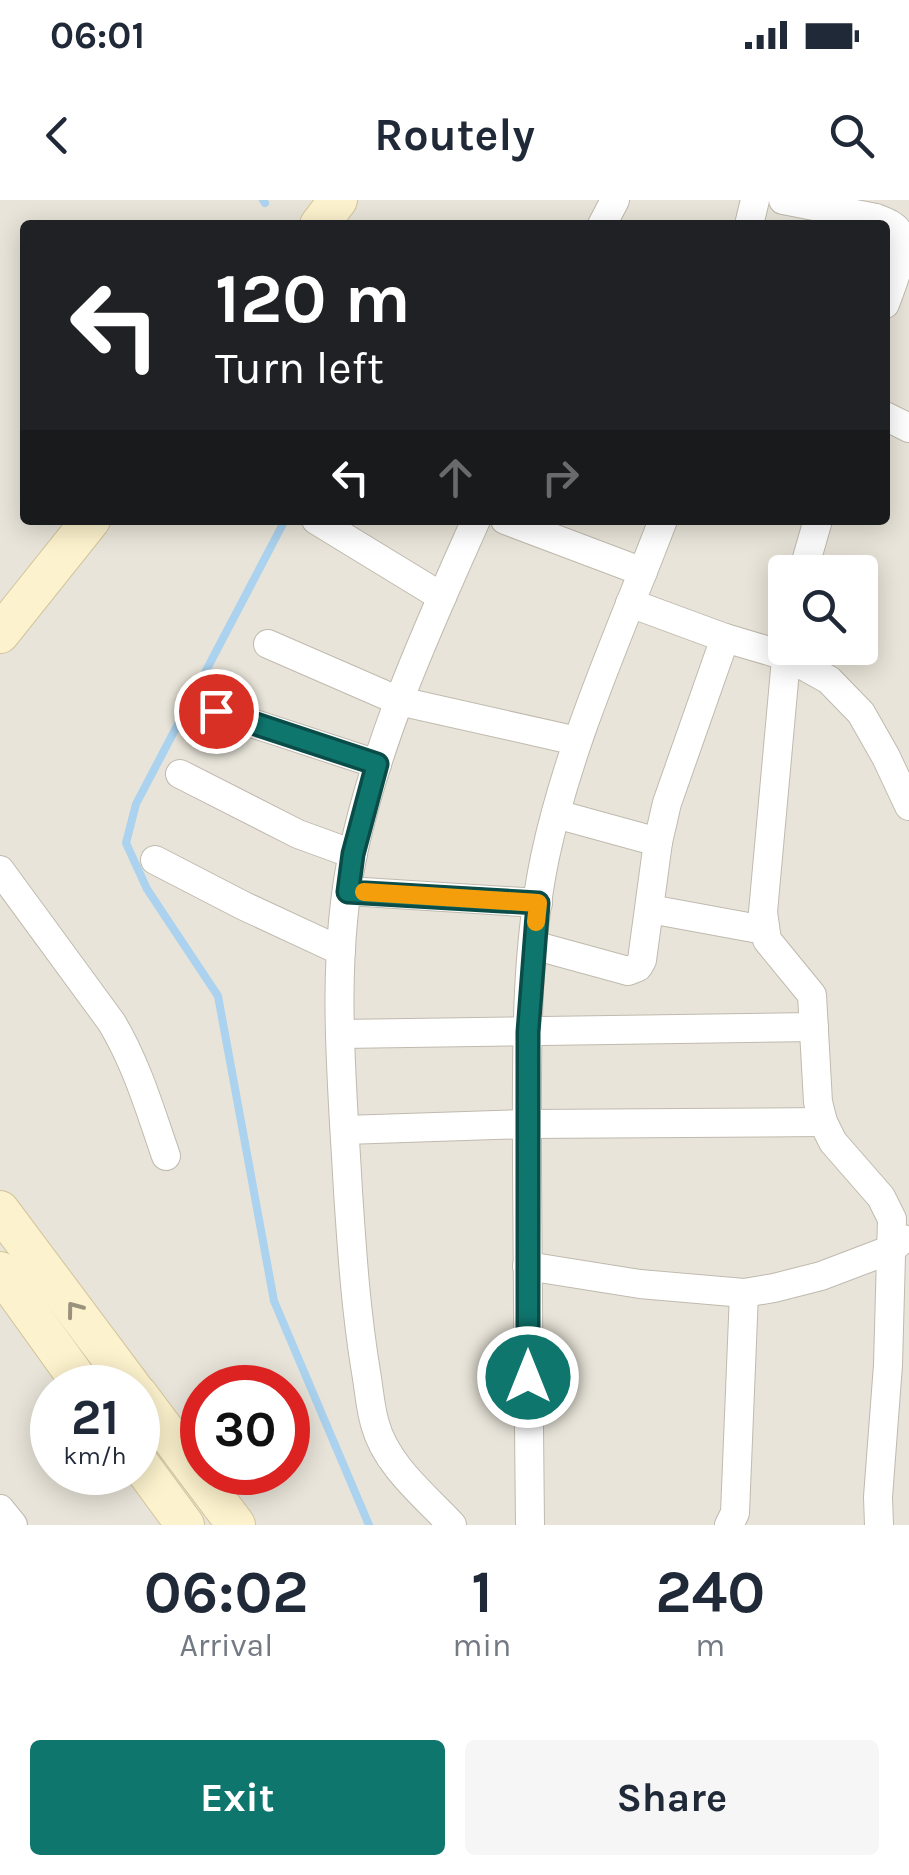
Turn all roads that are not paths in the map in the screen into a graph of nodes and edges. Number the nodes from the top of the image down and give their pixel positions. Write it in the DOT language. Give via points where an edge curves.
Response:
graph roads {
  1 [pos="338,200"];
  2 [pos="783,200"];
  3 [pos="323,220"];
  4 [pos="881,220"];
  5 [pos="890,225"];
  6 [pos="890,287"];
  7 [pos="87,525"];
  8 [pos="324,525"];
  9 [pos="474,525"];
  10 [pos="518,525"];
  11 [pos="661,525"];
  12 [pos="816,525"];
  13 [pos="807,555"];
  14 [pos="643,572"];
  15 [pos="442,597"];
  16 [pos="630,604"];
  17 [pos="0,634"];
  18 [pos="725,638"];
  19 [pos="268,644"];
  20 [pos="768,648"];
  21 [pos="786,665"];
  22 [pos="807,665"];
  23 [pos="398,701"];
  24 [pos="216,711"];
  25 [pos="577,741"];
  26 [pos="377,764"];
  27 [pos="180,774"];
  28 [pos="909,806"];
  29 [pos="556,814"];
  30 [pos="658,842"];
  31 [pos="353,854"];
  32 [pos="155,860"];
  33 [pos="0,870"];
  34 [pos="348,892"];
  35 [pos="538,903"];
  36 [pos="650,909"];
  37 [pos="764,930"];
  38 [pos="533,945"];
  39 [pos="341,951"];
  40 [pos="814,1027"];
  41 [pos="528,1032"];
  42 [pos="340,1034"];
  43 [pos="824,1122"];
  44 [pos="527,1124"];
  45 [pos="345,1130"];
  46 [pos="166,1156"];
  47 [pos="0,1210"];
  48 [pos="900,1241"];
  49 [pos="527,1266"];
  50 [pos="0,1271"];
  51 [pos="744,1293"];
  52 [pos="67,1365"];
  53 [pos="116,1365"];
  54 [pos="160,1426"];
  55 [pos="160,1492"];
  56 [pos="0,1509"];
  57 [pos="224,1520"];
  58 [pos="13,1525"];
  59 [pos="184,1525"];
  60 [pos="452,1525"];
  61 [pos="530,1525"];
  62 [pos="730,1525"];
  63 [pos="879,1525"];
  1 -- 3 [label="main road"];
  2 -- 4 [label="street"];
  5 -- 6 [label="street" via="903,244"];
  7 -- 17 [label="main road"];
  8 -- 15 [label="street"];
  9 -- 15 [label="street"];
  10 -- 14 [label="street"];
  11 -- 14 [label="street"];
  12 -- 13 [label="street"];
  14 -- 16 [label="street"];
  15 -- 23 [label="street"];
  16 -- 18 [label="street"];
  16 -- 25 [label="street"];
  18 -- 20 [label="street"];
  18 -- 30 [label="street"];
  19 -- 23 [label="street"];
  21 -- 37 [label="street"];
  22 -- 28 [label="street" via="860,712"];
  23 -- 25 [label="street"];
  23 -- 26 [label="street"];
  24 -- 26 [label="street"];
  25 -- 29 [label="street"];
  26 -- 31 [label="street"];
  27 -- 31 [label="street"];
  29 -- 30 [label="street"];
  29 -- 35 [label="street"];
  30 -- 36 [label="street"];
  31 -- 34 [label="street"];
  32 -- 39 [label="street"];
  33 -- 46 [label="street" via="126,1046"];
  34 -- 35 [label="street"];
  34 -- 39 [label="street"];
  35 -- 38 [label="street"];
  36 -- 37 [label="street"];
  36 -- 38 [label="street" via="642,960 633,970"];
  37 -- 40 [label="street" via="812,995"];
  38 -- 41 [label="street"];
  39 -- 42 [label="street"];
  40 -- 41 [label="street"];
  40 -- 43 [label="street"];
  41 -- 42 [label="street"];
  41 -- 44 [label="street"];
  42 -- 45 [label="street"];
  43 -- 44 [label="street"];
  43 -- 48 [label="street" via="888,1207"];
  44 -- 45 [label="street"];
  44 -- 49 [label="street"];
  45 -- 60 [label="street" via="356,1314 375,1426 398,1468"];
  53 -- 47 [label="main road, one-way"];
  48 -- 51 [label="street" via="822,1276"];
  48 -- 63 [label="street"];
  49 -- 51 [label="street"];
  49 -- 61 [label="street"];
  50 -- 52 [label="main road"];
  51 -- 62 [label="street"];
  54 -- 57 [label="main road"];
  55 -- 59 [label="main road"];
  56 -- 58 [label="street"];
}
